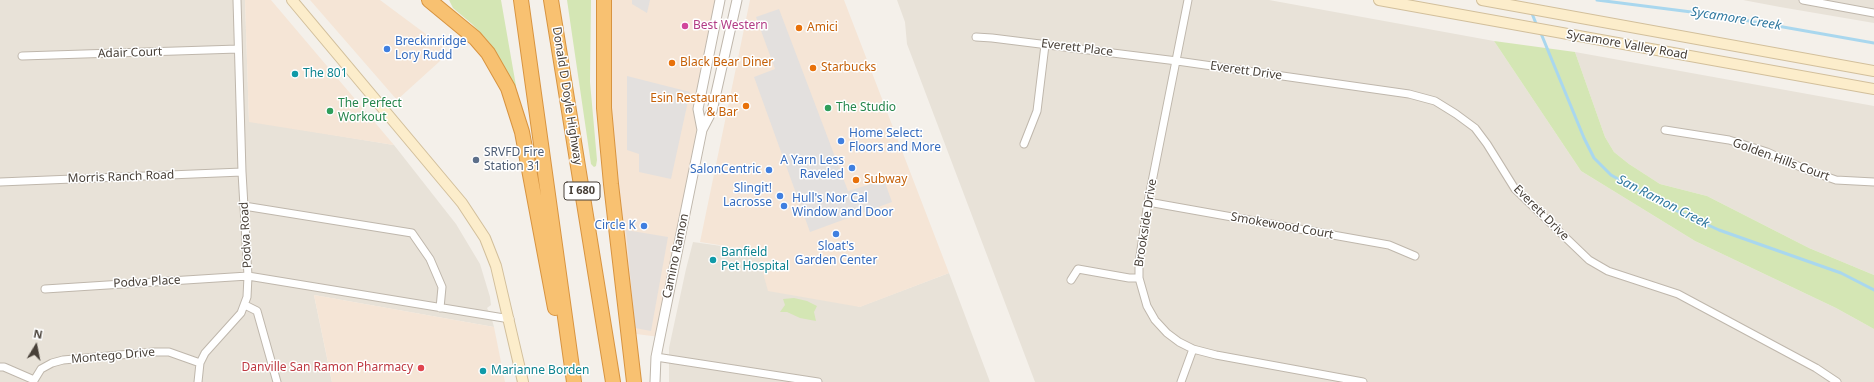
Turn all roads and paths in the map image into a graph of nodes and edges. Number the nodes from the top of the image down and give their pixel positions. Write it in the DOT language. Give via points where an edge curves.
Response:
graph roads {
  1 [pos="237,0"];
  2 [pos="292,0"];
  3 [pos="429,0"];
  4 [pos="521,0"];
  5 [pos="551,0"];
  6 [pos="604,0"];
  7 [pos="720,0"];
  8 [pos="737,0"];
  9 [pos="1188,0"];
  10 [pos="1379,0"];
  11 [pos="1482,0"];
  12 [pos="1803,0"];
  13 [pos="1874,13"];
  14 [pos="976,37"];
  15 [pos="1045,44"];
  16 [pos="238,49"];
  17 [pos="22,56"];
  18 [pos="1177,61"];
  19 [pos="1874,71"];
  20 [pos="1874,89"];
  21 [pos="702,130"];
  22 [pos="1665,130"];
  23 [pos="1024,144"];
  24 [pos="242,172"];
  25 [pos="0,182"];
  26 [pos="1874,182"];
  27 [pos="1148,202"];
  28 [pos="244,206"];
  29 [pos="1414,256"];
  30 [pos="248,276"];
  31 [pos="1139,278"];
  32 [pos="1071,280"];
  33 [pos="45,289"];
  34 [pos="245,305"];
  35 [pos="440,308"];
  36 [pos="510,319"];
  37 [pos="568,342"];
  38 [pos="1193,349"];
  39 [pos="656,357"];
  40 [pos="200,363"];
  41 [pos="0,367"];
  42 [pos="34,381"];
  43 [pos="198,382"];
  44 [pos="277,382"];
  45 [pos="523,382"];
  46 [pos="574,382"];
  47 [pos="613,382"];
  48 [pos="634,382"];
  49 [pos="655,382"];
  50 [pos="818,382"];
  51 [pos="1181,382"];
  52 [pos="1363,382"];
  53 [pos="1837,382"];
  1 -- 16 [label="street, Podva Road"];
  2 -- 36 [label="main road" via="462,203 491,251"];
  3 -- 37 [label="highway" via="475,38 488,53 508,88 528,160 553,302"];
  4 -- 37 [label="highway, I 680"];
  5 -- 47 [label="highway, Donald D Doyle Highway / I 680"];
  6 -- 48 [label="highway" via="605,116"];
  7 -- 21 [label="street, Camino Ramon" via="698,109"];
  8 -- 21 [label="street, Camino Ramon" via="712,111"];
  9 -- 18 [label="street, Brookside Drive"];
  10 -- 20 [label="main road, Sycamore Valley Road"];
  11 -- 19 [label="main road, Sycamore Valley Road"];
  12 -- 13 [label="street"];
  14 -- 15 [label="street, Everett Place"];
  15 -- 18 [label="street, Everett Place"];
  15 -- 23 [label="street" via="1037,111"];
  16 -- 17 [label="street, Adair Court"];
  16 -- 24 [label="street, Podva Road"];
  18 -- 27 [label="street, Brookside Drive"];
  18 -- 53 [label="street, Everett Drive" via="1409,94 1435,101 1475,128 1515,190 1589,260 1608,271 1678,294 1816,368"];
  21 -- 39 [label="street, Camino Ramon"];
  22 -- 26 [label="street, Golden Hills Court" via="1729,140 1767,152 1836,180"];
  24 -- 25 [label="street, Morris Ranch Road"];
  24 -- 28 [label="street, Podva Road"];
  27 -- 29 [label="street, Smokewood Court" via="1389,245"];
  27 -- 31 [label="street, Brookside Drive"];
  28 -- 30 [label="street, Podva Road"];
  28 -- 35 [label="street" via="412,233 430,259 442,287"];
  30 -- 33 [label="street, Podva Place"];
  30 -- 34 [label="street"];
  30 -- 35 [label="street, Podva Road"];
  31 -- 32 [label="street" via="1078,269"];
  31 -- 38 [label="street, Brookside Drive" via="1147,306 1155,320 1167,333"];
  34 -- 40 [label="street" via="236,319 205,353"];
  34 -- 44 [label="street" via="257,311"];
  35 -- 36 [label="street, Podva Road"];
  36 -- 45 [label="main road"];
  37 -- 46 [label="highway, I 680"];
  38 -- 51 [label="street"];
  38 -- 52 [label="street, Brookside Drive"];
  39 -- 49 [label="street, Camino Ramon"];
  39 -- 50 [label="street"];
  40 -- 42 [label="street, Montego Drive" via="169,352 63,360 41,369"];
  40 -- 43 [label="street"];
  41 -- 42 [label="street"];
}
